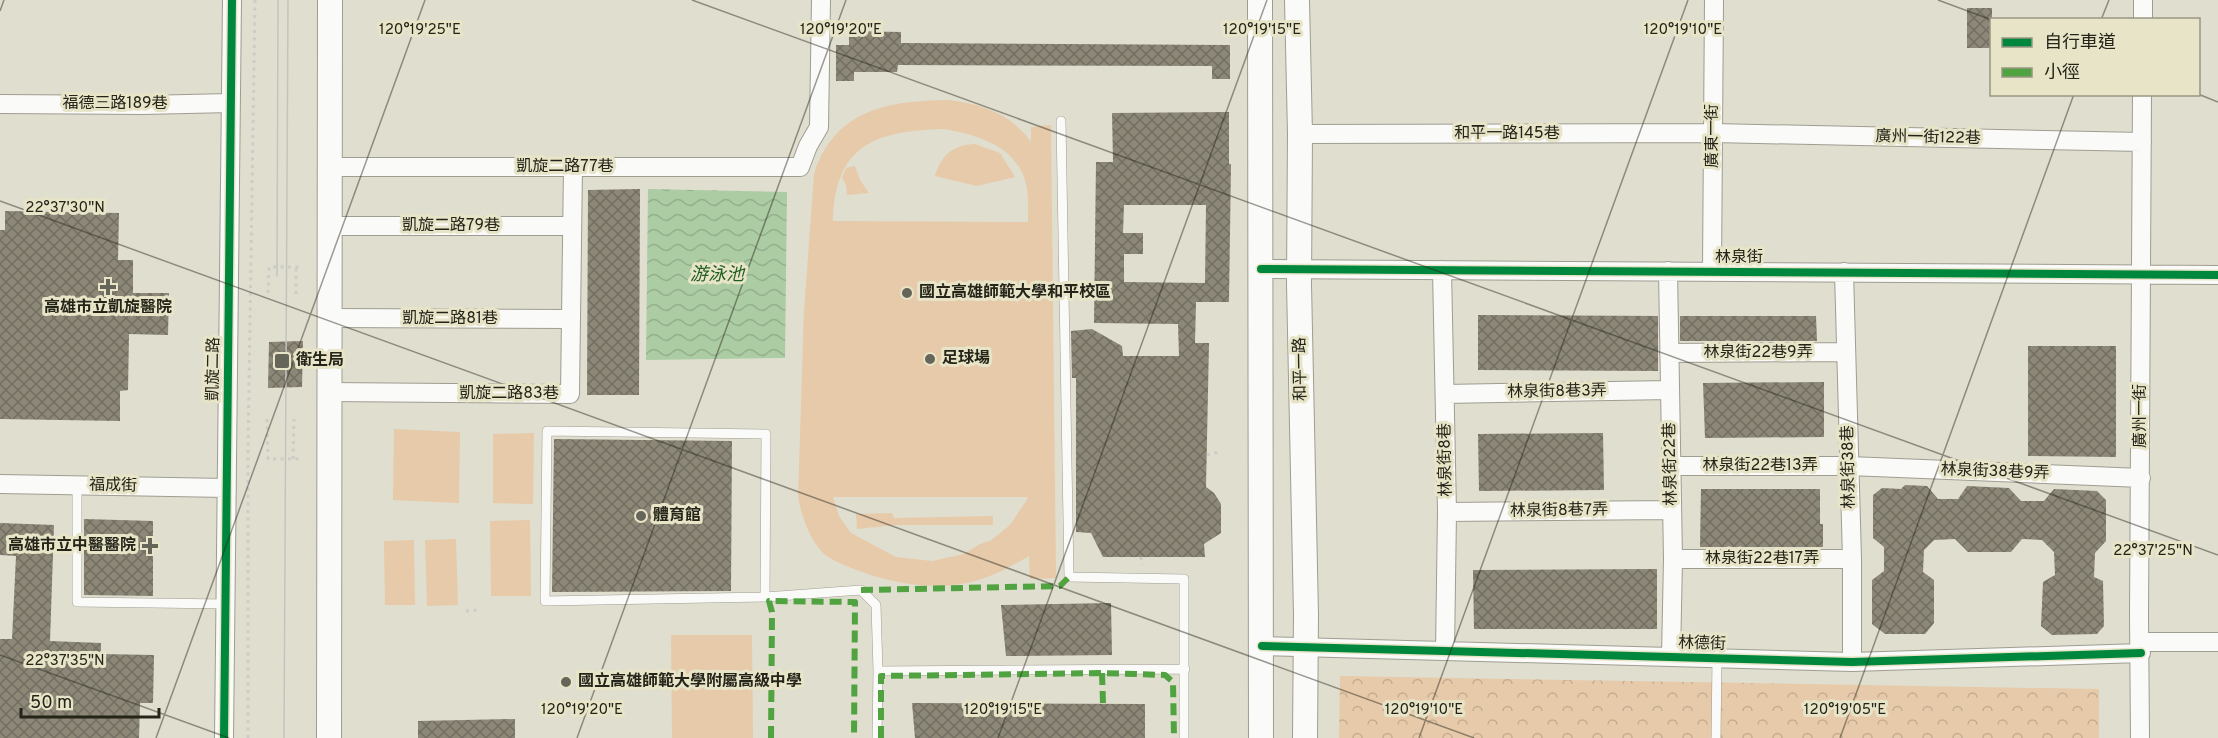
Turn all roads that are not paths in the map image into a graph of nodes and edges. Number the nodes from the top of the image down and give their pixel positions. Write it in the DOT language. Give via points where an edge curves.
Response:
graph roads {
  1 [pos="232,0"];
  2 [pos="330,0"];
  3 [pos="821,0"];
  4 [pos="1260,0"];
  5 [pos="1297,0"];
  6 [pos="1714,0"];
  7 [pos="2143,0"];
  8 [pos="2143,18"];
  9 [pos="2142,96"];
  10 [pos="231,103"];
  11 [pos="0,104"];
  12 [pos="1061,121"];
  13 [pos="1713,133"];
  14 [pos="1300,134"];
  15 [pos="2142,142"];
  16 [pos="330,167"];
  17 [pos="573,167"];
  18 [pos="330,226"];
  19 [pos="572,226"];
  20 [pos="1299,269"];
  21 [pos="1261,270"];
  22 [pos="1442,270"];
  23 [pos="1668,271"];
  24 [pos="1712,272"];
  25 [pos="1844,272"];
  26 [pos="2142,274"];
  27 [pos="2218,275"];
  28 [pos="330,318"];
  29 [pos="571,319"];
  30 [pos="1846,352"];
  31 [pos="1669,353"];
  32 [pos="1669,390"];
  33 [pos="329,392"];
  34 [pos="1444,394"];
  35 [pos="1671,466"];
  36 [pos="1849,466"];
  37 [pos="2141,478"];
  38 [pos="0,484"];
  39 [pos="77,485"];
  40 [pos="227,488"];
  41 [pos="1672,510"];
  42 [pos="1447,512"];
  43 [pos="1673,559"];
  44 [pos="1852,559"];
  45 [pos="765,597"];
  46 [pos="226,604"];
  47 [pos="2218,642"];
  48 [pos="1262,646"];
  49 [pos="1306,647"];
  50 [pos="2141,648"];
  51 [pos="1445,651"];
  52 [pos="1671,657"];
  53 [pos="1717,658"];
  54 [pos="1852,662"];
  55 [pos="1185,669"];
  56 [pos="878,671"];
  57 [pos="224,738"];
  58 [pos="329,738"];
  59 [pos="877,738"];
  60 [pos="1184,738"];
  61 [pos="1261,738"];
  62 [pos="1305,738"];
  63 [pos="1716,738"];
  64 [pos="2140,738"];
  1 -- 10 [label="street, 凱旋二路"];
  2 -- 16 [label="street"];
  3 -- 17 [label="street, 凱旋二路77巷" via="819,127 800,168"];
  4 -- 21 [label="street"];
  5 -- 14 [label="street, 和平一路"];
  6 -- 13 [label="street, 廣東一街"];
  7 -- 8 [label="street"];
  9 -- 15 [label="street, 廣州一街"];
  10 -- 11 [label="street, 福德三路189巷"];
  10 -- 40 [label="street, 凱旋二路"];
  12 -- 55 [label="lane" via="1069,577 1184,579"];
  13 -- 14 [label="street, 和平一路145巷"];
  13 -- 15 [label="street, 廣州一街122巷"];
  13 -- 24 [label="street, 廣東一街"];
  14 -- 20 [label="street, 和平一路"];
  15 -- 26 [label="street, 廣州一街"];
  16 -- 17 [label="street, 凱旋二路77巷"];
  16 -- 18 [label="street"];
  17 -- 19 [label="street, 凱旋二路83巷"];
  18 -- 19 [label="street, 凱旋二路79巷"];
  18 -- 28 [label="street"];
  19 -- 29 [label="street, 凱旋二路83巷"];
  20 -- 21 [label="street, 林泉街"];
  20 -- 22 [label="street, 林泉街"];
  20 -- 49 [label="street, 和平一路"];
  21 -- 48 [label="street"];
  22 -- 23 [label="street, 林泉街"];
  22 -- 34 [label="street, 林泉街8巷"];
  23 -- 24 [label="street, 林泉街"];
  23 -- 31 [label="street, 林泉街22巷"];
  24 -- 25 [label="street, 林泉街"];
  25 -- 26 [label="street, 林泉街"];
  25 -- 30 [label="street, 林泉街38巷"];
  26 -- 27 [label="street, 林泉街"];
  26 -- 37 [label="street, 廣州一街"];
  28 -- 29 [label="street, 凱旋二路81巷"];
  28 -- 33 [label="street"];
  29 -- 33 [label="street, 凱旋二路83巷" via="570,394"];
  30 -- 31 [label="street, 林泉街22巷9弄"];
  30 -- 36 [label="street, 林泉街38巷"];
  31 -- 32 [label="street, 林泉街22巷"];
  32 -- 34 [label="street, 林泉街8巷3弄"];
  32 -- 35 [label="street, 林泉街22巷"];
  33 -- 58 [label="street"];
  34 -- 42 [label="street, 林泉街8巷"];
  35 -- 36 [label="street, 林泉街22巷13弄"];
  35 -- 41 [label="street, 林泉街22巷"];
  36 -- 37 [label="street, 林泉街38巷9弄"];
  36 -- 44 [label="street, 林泉街38巷"];
  37 -- 50 [label="street, 廣州一街"];
  38 -- 39 [label="street, 福成街"];
  39 -- 40 [label="street, 福成街"];
  39 -- 46 [label="lane" via="77,602"];
  40 -- 46 [label="street, 凱旋二路"];
  41 -- 42 [label="street, 林泉街8巷7弄"];
  41 -- 43 [label="street, 林泉街22巷"];
  42 -- 51 [label="street, 林泉街8巷"];
  43 -- 44 [label="street, 林泉街22巷17弄"];
  43 -- 52 [label="street, 林泉街22巷"];
  44 -- 54 [label="street, 林泉街38巷"];
  45 -- 45 [label="lane" via="545,601 547,431 766,434"];
  45 -- 56 [label="lane" via="861,590 876,605"];
  46 -- 57 [label="street, 凱旋二路"];
  47 -- 50 [label="street, 林德街"];
  48 -- 49 [label="street, 林德街"];
  48 -- 61 [label="street"];
  49 -- 51 [label="street, 林德街"];
  49 -- 62 [label="street, 和平一路"];
  50 -- 54 [label="street, 林德街"];
  50 -- 64 [label="street, 廣州一街"];
  51 -- 52 [label="street, 林德街"];
  52 -- 53 [label="street, 林德街"];
  53 -- 54 [label="street, 林德街"];
  53 -- 63 [label="lane"];
  55 -- 56 [label="lane"];
  55 -- 60 [label="lane"];
  56 -- 59 [label="lane"];
}
